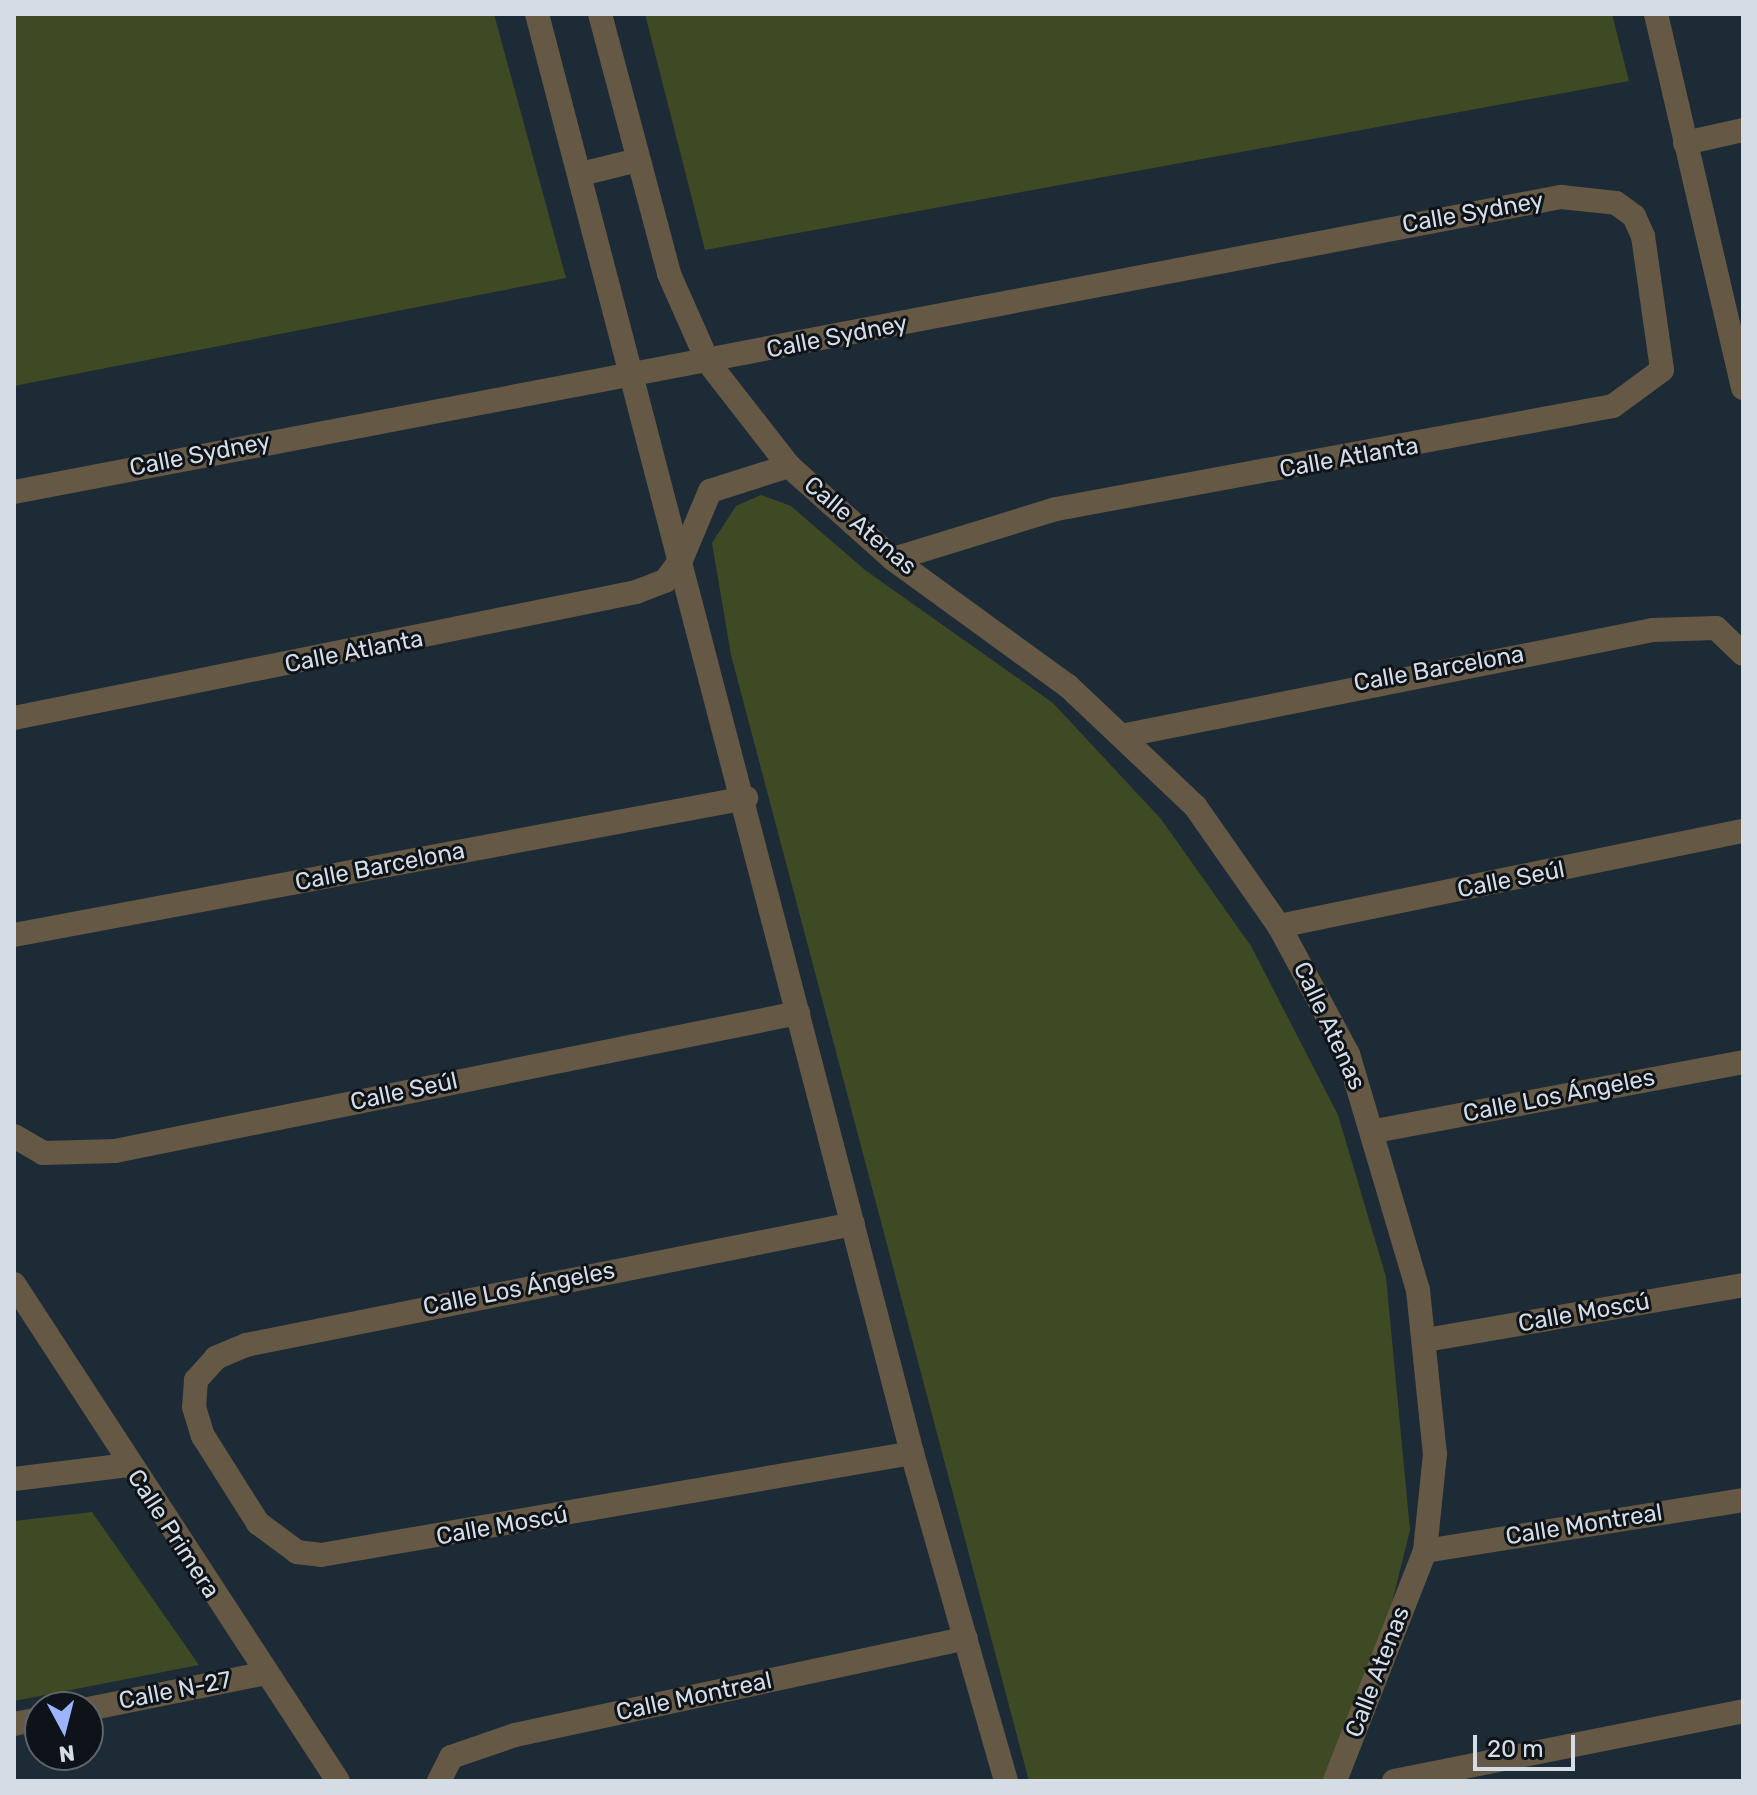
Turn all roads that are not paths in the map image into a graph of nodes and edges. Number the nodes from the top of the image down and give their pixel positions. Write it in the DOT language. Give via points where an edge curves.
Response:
graph roads {
  1 [pos="537,14"];
  2 [pos="600,14"];
  3 [pos="1656,14"];
  4 [pos="1743,130"];
  5 [pos="1685,143"];
  6 [pos="638,160"];
  7 [pos="581,174"];
  8 [pos="1643,236"];
  9 [pos="708,362"];
  10 [pos="634,378"];
  11 [pos="1743,384"];
  12 [pos="789,466"];
  13 [pos="14,492"];
  14 [pos="893,559"];
  15 [pos="681,560"];
  16 [pos="1743,654"];
  17 [pos="14,718"];
  18 [pos="1126,735"];
  19 [pos="746,798"];
  20 [pos="1743,831"];
  21 [pos="1279,926"];
  22 [pos="14,935"];
  23 [pos="798,1013"];
  24 [pos="1743,1062"];
  25 [pos="1375,1131"];
  26 [pos="14,1136"];
  27 [pos="853,1224"];
  28 [pos="14,1284"];
  29 [pos="1743,1285"];
  30 [pos="1426,1340"];
  31 [pos="196,1380"];
  32 [pos="912,1453"];
  33 [pos="128,1465"];
  34 [pos="14,1479"];
  35 [pos="1743,1500"];
  36 [pos="1425,1551"];
  37 [pos="966,1638"];
  38 [pos="262,1674"];
  39 [pos="104,1706"];
  40 [pos="1743,1711"];
  41 [pos="338,1781"];
  42 [pos="439,1781"];
  43 [pos="1006,1781"];
  44 [pos="1335,1781"];
  45 [pos="1394,1781"];
  1 -- 7 [label="street"];
  2 -- 6 [label="street, Calle Atenas"];
  3 -- 5 [label="street"];
  4 -- 5 [label="street"];
  5 -- 11 [label="street"];
  6 -- 7 [label="street"];
  6 -- 9 [label="street, Calle Atenas" via="669,274"];
  7 -- 10 [label="street"];
  8 -- 9 [label="street, Calle Sydney" via="1634,216 1616,203 1561,197"];
  8 -- 14 [label="street, Calle Atlanta" via="1662,370 1641,392 1613,406 1056,509"];
  9 -- 10 [label="street, Calle Sydney"];
  9 -- 12 [label="street, Calle Atenas"];
  10 -- 13 [label="street, Calle Sydney"];
  10 -- 15 [label="street"];
  12 -- 14 [label="street, Calle Atenas"];
  12 -- 15 [label="street, Calle Atenas" via="710,491"];
  14 -- 18 [label="street, Calle Atenas" via="982,618"];
  15 -- 17 [label="street, Calle Atlanta" via="665,581 609,601"];
  15 -- 19 [label="street"];
  16 -- 18 [label="street, Calle Barcelona" via="1716,628 1653,630"];
  18 -- 21 [label="street, Calle Atenas" via="1195,806"];
  19 -- 22 [label="street, Calle Barcelona"];
  19 -- 23 [label="street"];
  20 -- 21 [label="street, Calle Seúl"];
  21 -- 25 [label="street, Calle Atenas" via="1348,1054"];
  23 -- 26 [label="street, Calle Seúl" via="115,1151 43,1153"];
  23 -- 27 [label="street"];
  24 -- 25 [label="street, Calle Los Ángeles"];
  25 -- 30 [label="street, Calle Atenas"];
  27 -- 31 [label="street, Calle Los Ángeles" via="246,1345 216,1358"];
  27 -- 32 [label="street"];
  28 -- 33 [label="street, Calle Primera"];
  29 -- 30 [label="street, Calle Moscú"];
  30 -- 36 [label="street, Calle Atenas" via="1435,1454"];
  31 -- 32 [label="street, Calle Moscú" via="194,1407 203,1436 258,1523 297,1552 321,1555"];
  32 -- 37 [label="street"];
  33 -- 34 [label="street"];
  33 -- 38 [label="street, Calle Primera"];
  35 -- 36 [label="street, Calle Montreal"];
  36 -- 44 [label="street, Calle Atenas"];
  37 -- 42 [label="street, Calle Montreal" via="515,1735 451,1757"];
  37 -- 43 [label="street"];
  38 -- 39 [label="street, Calle N-27"];
  38 -- 41 [label="street, Calle Primera"];
  40 -- 45 [label="street"];
}
